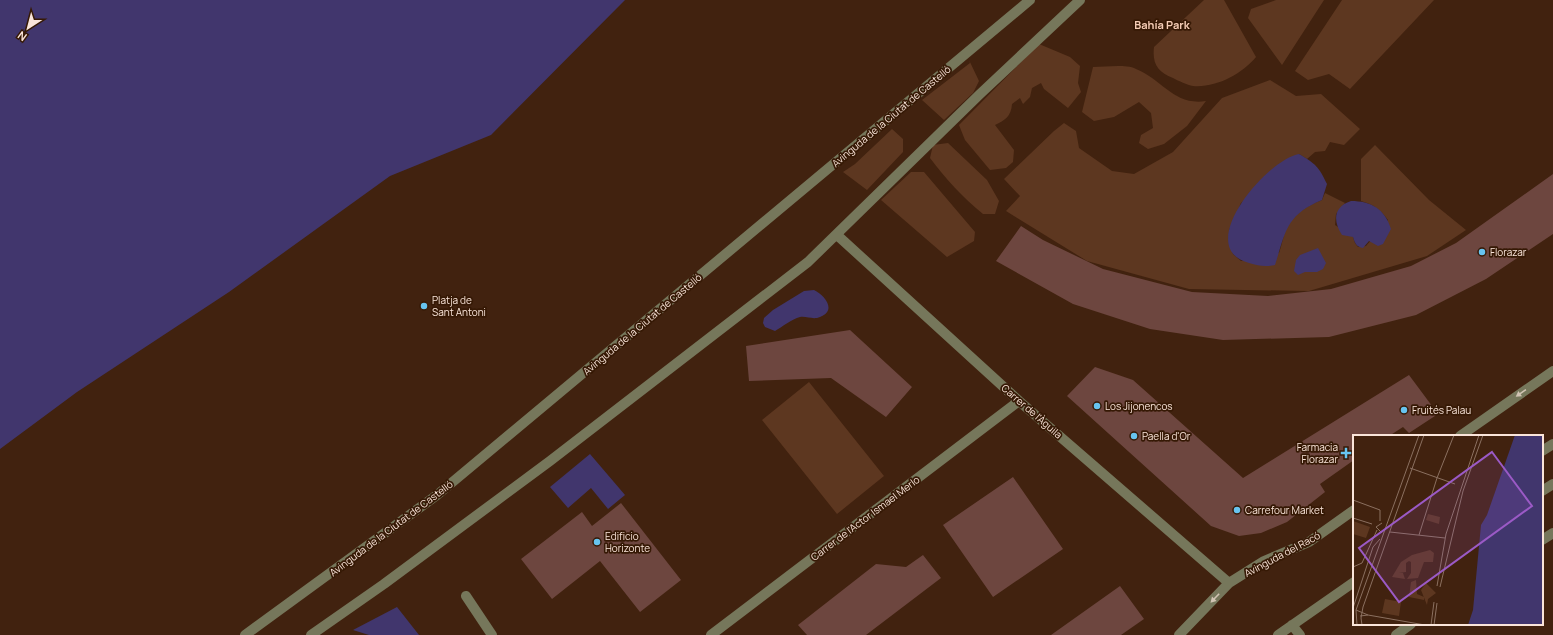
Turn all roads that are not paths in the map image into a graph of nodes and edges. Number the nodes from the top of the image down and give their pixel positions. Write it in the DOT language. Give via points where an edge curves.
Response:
graph roads {
  1 [pos="1030,0"];
  2 [pos="1080,0"];
  3 [pos="837,235"];
  4 [pos="1553,371"];
  5 [pos="1019,401"];
  6 [pos="1461,435"];
  7 [pos="1553,444"];
  8 [pos="1543,450"];
  9 [pos="1553,484"];
  10 [pos="1543,490"];
  11 [pos="1353,511"];
  12 [pos="1553,533"];
  13 [pos="1543,539"];
  14 [pos="1229,583"];
  15 [pos="1353,583"];
  16 [pos="1353,592"];
  17 [pos="1337,594"];
  18 [pos="466,596"];
  19 [pos="1410,625"];
  20 [pos="1292,626"];
  21 [pos="245,635"];
  22 [pos="311,635"];
  23 [pos="492,635"];
  24 [pos="711,635"];
  25 [pos="1179,635"];
  26 [pos="1278,635"];
  27 [pos="1300,635"];
  28 [pos="1396,635"];
  1 -- 21 [label="street, Avinguda de la Ciutat de Castelló" via="437,496"];
  2 -- 3 [label="street"];
  3 -- 5 [label="street, Carrer de l'Àguila"];
  3 -- 22 [label="street" via="808,262 550,461"];
  4 -- 6 [label="street, one-way"];
  5 -- 14 [label="street, Carrer de l'Àguila"];
  5 -- 24 [label="street, Carrer de l'Actor Ismael Merlo"];
  7 -- 8 [label="street"];
  9 -- 10 [label="street"];
  11 -- 14 [label="street, Avinguda del Racó" via="1309,542 1264,561"];
  12 -- 13 [label="street"];
  14 -- 25 [label="street, Avinguda del Racó, one-way"];
  15 -- 17 [label="street"];
  16 -- 17 [label="street"];
  17 -- 20 [label="street"];
  18 -- 23 [label="street"];
  19 -- 28 [label="street"];
  20 -- 26 [label="street"];
  20 -- 27 [label="street"];
}
